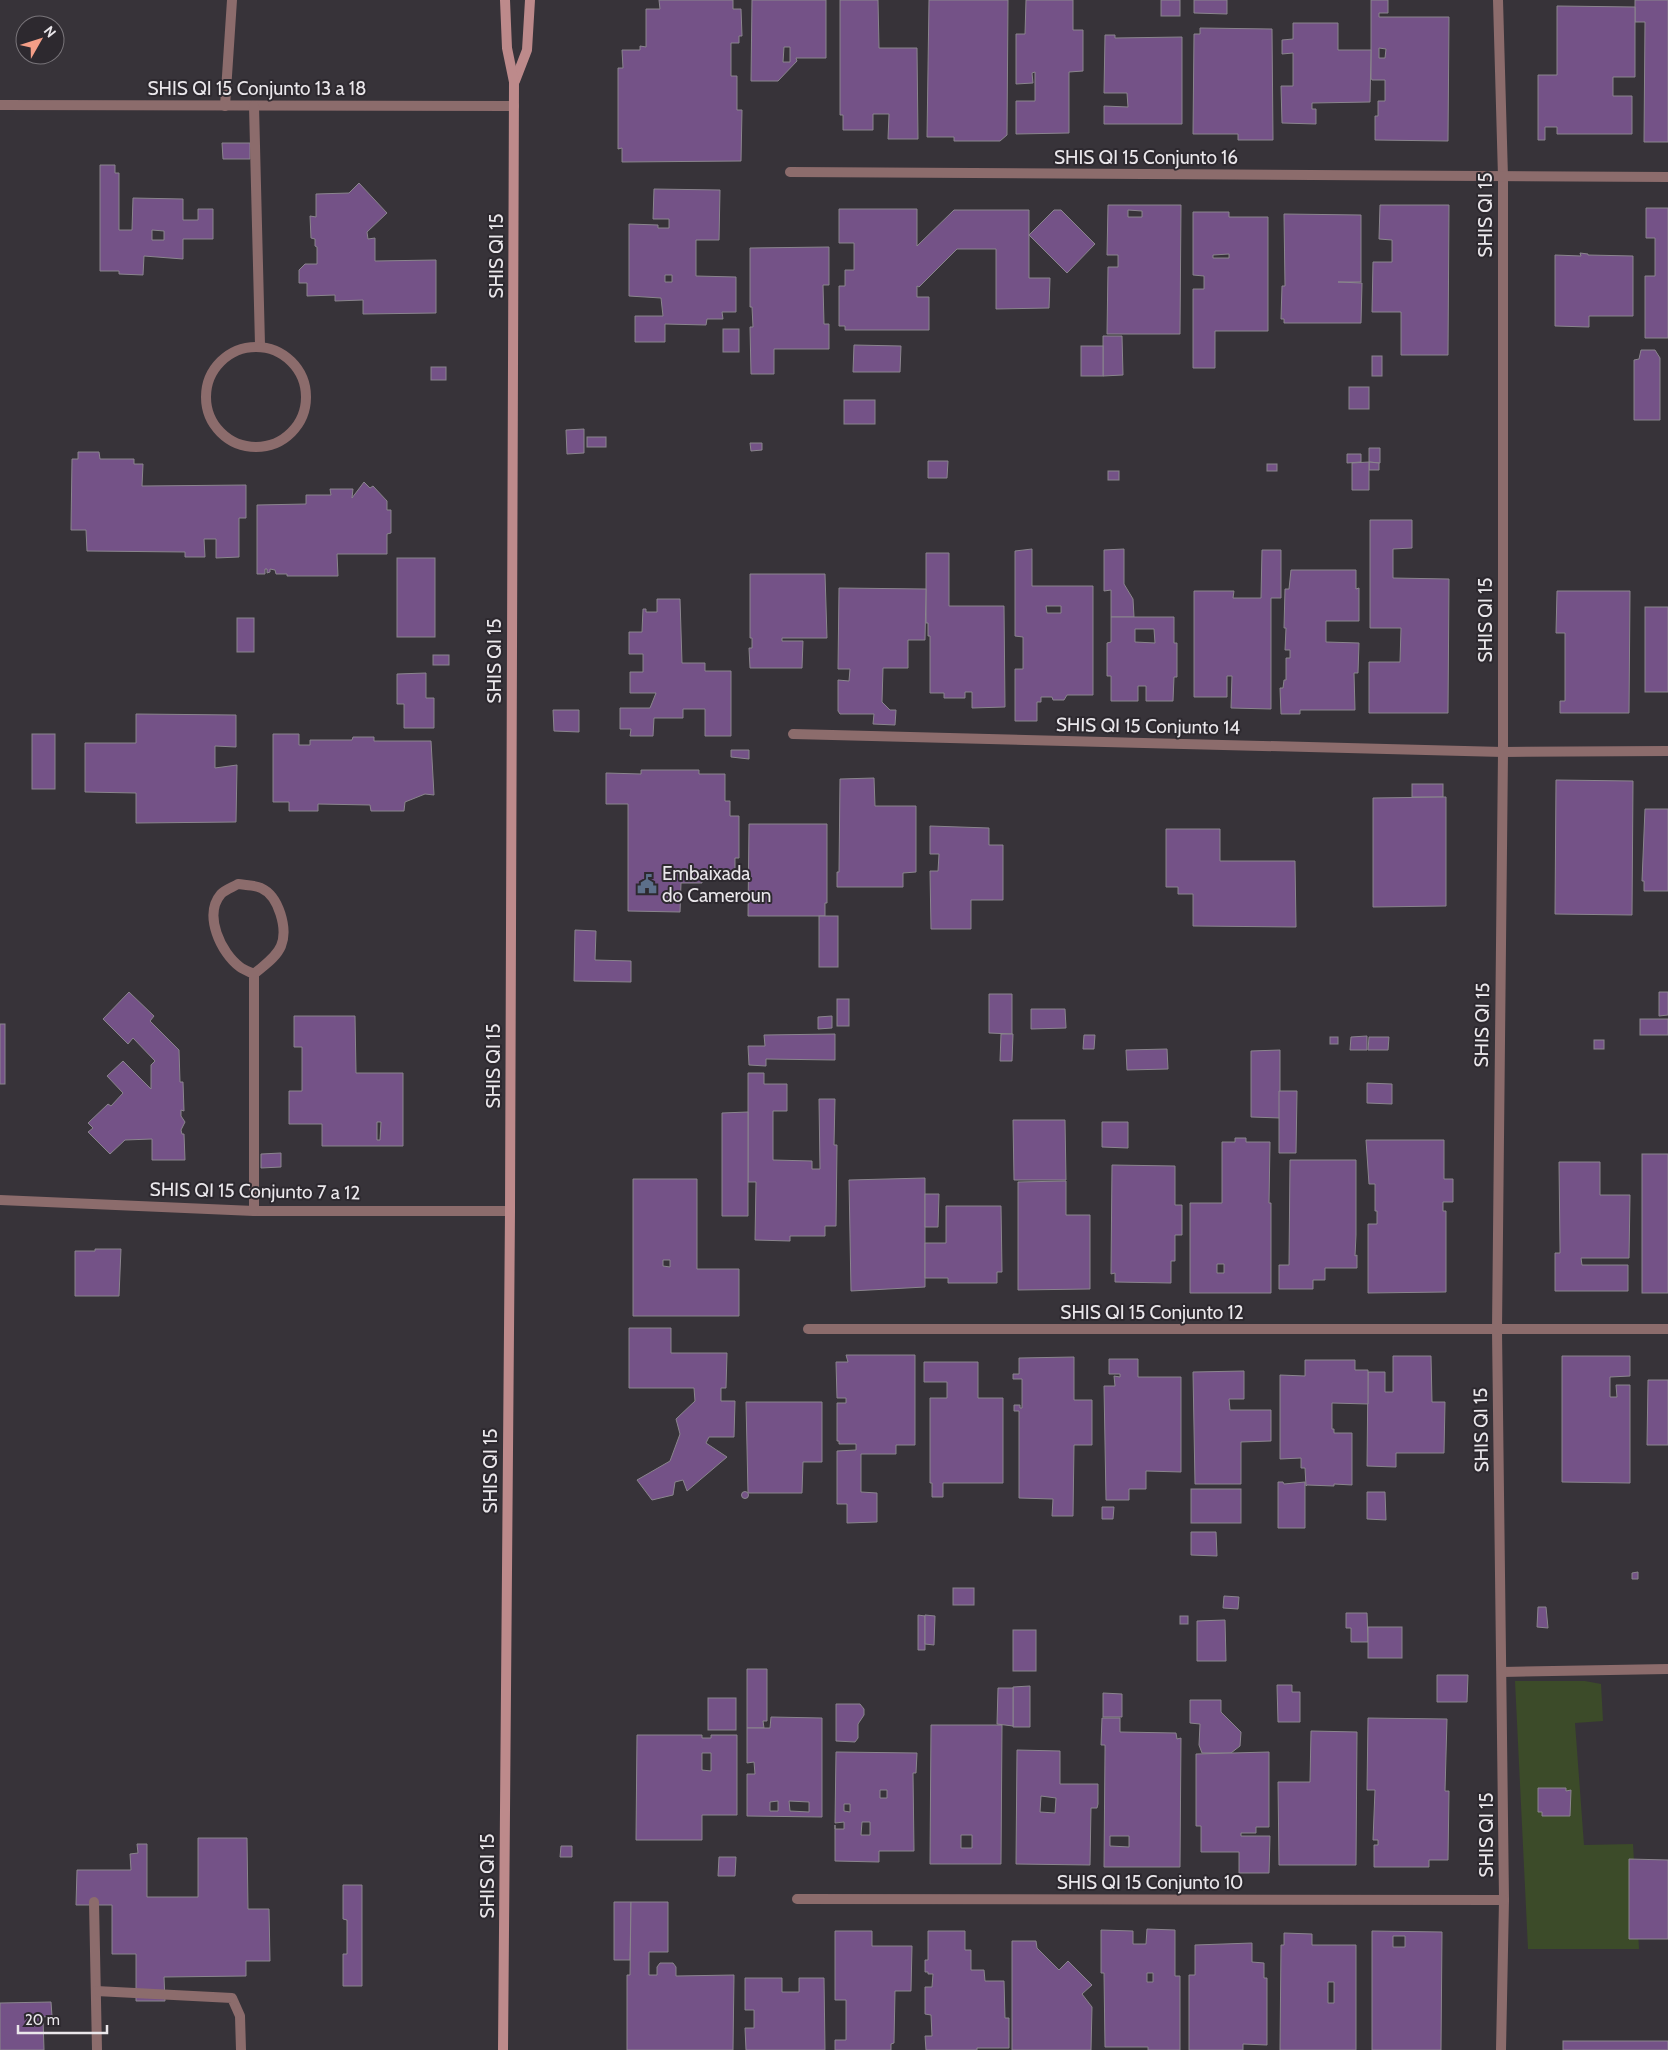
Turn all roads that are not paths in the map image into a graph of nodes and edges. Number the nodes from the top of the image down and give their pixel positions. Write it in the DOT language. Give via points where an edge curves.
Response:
graph roads {
  1 [pos="232,0"];
  2 [pos="505,0"];
  3 [pos="530,0"];
  4 [pos="1498,0"];
  5 [pos="514,82"];
  6 [pos="0,105"];
  7 [pos="225,106"];
  8 [pos="254,106"];
  9 [pos="514,106"];
  10 [pos="790,172"];
  11 [pos="1503,177"];
  12 [pos="1668,177"];
  13 [pos="260,345"];
  14 [pos="793,734"];
  15 [pos="1668,751"];
  16 [pos="1503,752"];
  17 [pos="254,974"];
  18 [pos="0,1200"];
  19 [pos="254,1211"];
  20 [pos="510,1211"];
  21 [pos="808,1329"];
  22 [pos="1668,1329"];
  23 [pos="1496,1330"];
  24 [pos="1668,1669"];
  25 [pos="1502,1672"];
  26 [pos="797,1899"];
  27 [pos="1504,1900"];
  28 [pos="94,1902"];
  29 [pos="96,1991"];
  30 [pos="97,2050"];
  31 [pos="241,2050"];
  32 [pos="503,2050"];
  33 [pos="1501,2050"];
  1 -- 7 [label="street"];
  2 -- 5 [label="street, SHIS QI 15" via="507,48"];
  3 -- 5 [label="street, SHIS QI 15" via="527,50"];
  4 -- 11 [label="street, SHIS QI 15"];
  5 -- 9 [label="street, SHIS QI 15"];
  6 -- 7 [label="street, SHIS QI 15 Conjunto 13 a 18"];
  7 -- 8 [label="street, SHIS QI 15 Conjunto 13 a 18"];
  8 -- 9 [label="street, SHIS QI 15 Conjunto 13 a 18"];
  8 -- 13 [label="street"];
  9 -- 20 [label="street, SHIS QI 15"];
  10 -- 11 [label="street, SHIS QI 15 Conjunto 16"];
  11 -- 12 [label="street, SHIS QI 15 Conjunto 16"];
  11 -- 16 [label="street, SHIS QI 15"];
  13 -- 13 [label="street" via="232,351 211,371 205,400 215,427 238,445 267,447 293,433 306,408 305,379 287,356"];
  14 -- 16 [label="street, SHIS QI 15 Conjunto 14"];
  15 -- 16 [label="street, SHIS QI 15 Conjunto 14"];
  16 -- 23 [label="street, SHIS QI 15"];
  17 -- 17 [label="street" via="240,967 217,934 214,911 221,894 238,884 262,888 278,905 284,933 280,948"];
  17 -- 19 [label="street"];
  18 -- 19 [label="street, SHIS QI 15 Conjunto 7 a 12"];
  19 -- 20 [label="street, SHIS QI 15 Conjunto 7 a 12"];
  20 -- 32 [label="street, SHIS QI 15"];
  21 -- 23 [label="street, SHIS QI 15 Conjunto 12"];
  22 -- 23 [label="street, SHIS QI 15 Conjunto 12"];
  23 -- 25 [label="street, SHIS QI 15"];
  24 -- 25 [label="street"];
  25 -- 27 [label="street, SHIS QI 15"];
  26 -- 27 [label="street, SHIS QI 15 Conjunto 10"];
  27 -- 33 [label="street, SHIS QI 15"];
  28 -- 29 [label="street"];
  29 -- 30 [label="street"];
  29 -- 31 [label="street" via="232,1998 240,2016"];
}
